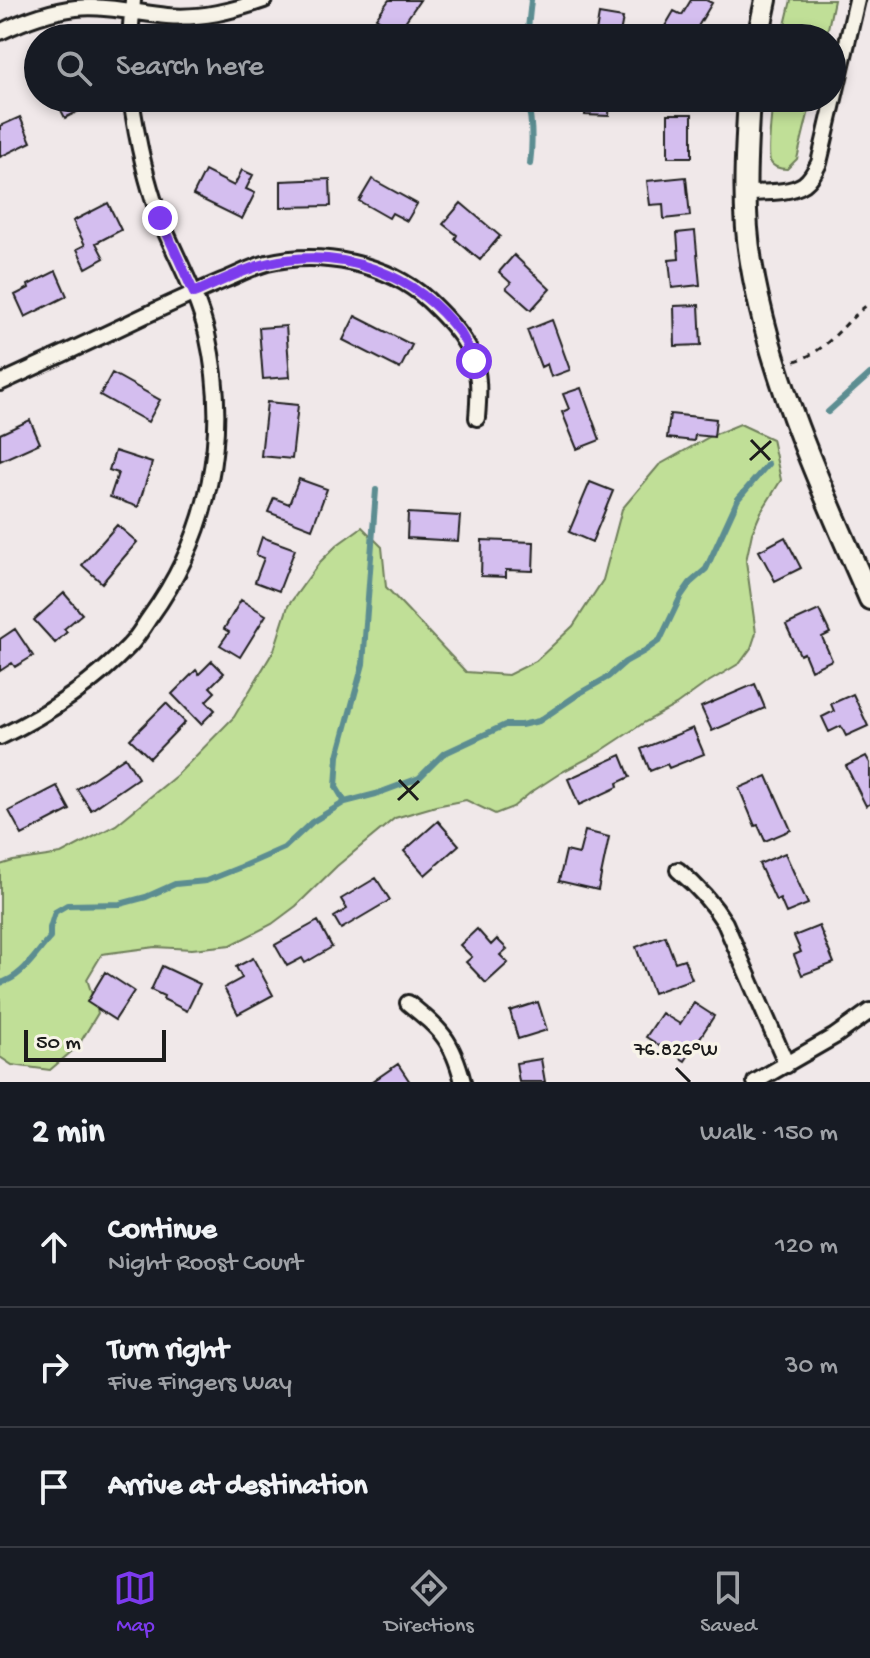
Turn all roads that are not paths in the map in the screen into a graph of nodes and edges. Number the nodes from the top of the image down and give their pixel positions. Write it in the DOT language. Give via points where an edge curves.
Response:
graph roads {
  1 [pos="264,0"];
  2 [pos="766,0"];
  3 [pos="857,0"];
  4 [pos="132,5"];
  5 [pos="761,24"];
  6 [pos="0,32"];
  7 [pos="846,47"];
  8 [pos="134,112"];
  9 [pos="749,112"];
  10 [pos="831,112"];
  11 [pos="746,193"];
  12 [pos="194,293"];
  13 [pos="0,383"];
  14 [pos="477,418"];
  15 [pos="870,599"];
  16 [pos="0,737"];
  17 [pos="678,870"];
  18 [pos="408,1003"];
  19 [pos="870,1011"];
  20 [pos="787,1065"];
  21 [pos="463,1082"];
  22 [pos="755,1082"];
  1 -- 4 [label="street" via="203,16 169,16"];
  2 -- 5 [label="street"];
  3 -- 7 [label="street"];
  4 -- 6 [label="street" via="52,12"];
  8 -- 12 [label="street" via="146,177"];
  9 -- 11 [label="street"];
  10 -- 11 [label="street" via="819,163 804,185"];
  11 -- 15 [label="street" via="751,259 775,365"];
  12 -- 13 [label="street"];
  12 -- 14 [label="street" via="293,259 353,263 398,278 422,294 461,335 478,379"];
  12 -- 16 [label="street" via="207,334 217,412 204,511 186,559 131,644 62,703"];
  17 -- 20 [label="street" via="725,923"];
  18 -- 21 [label="street" via="444,1035"];
  19 -- 20 [label="street"];
  20 -- 22 [label="street"];
}
